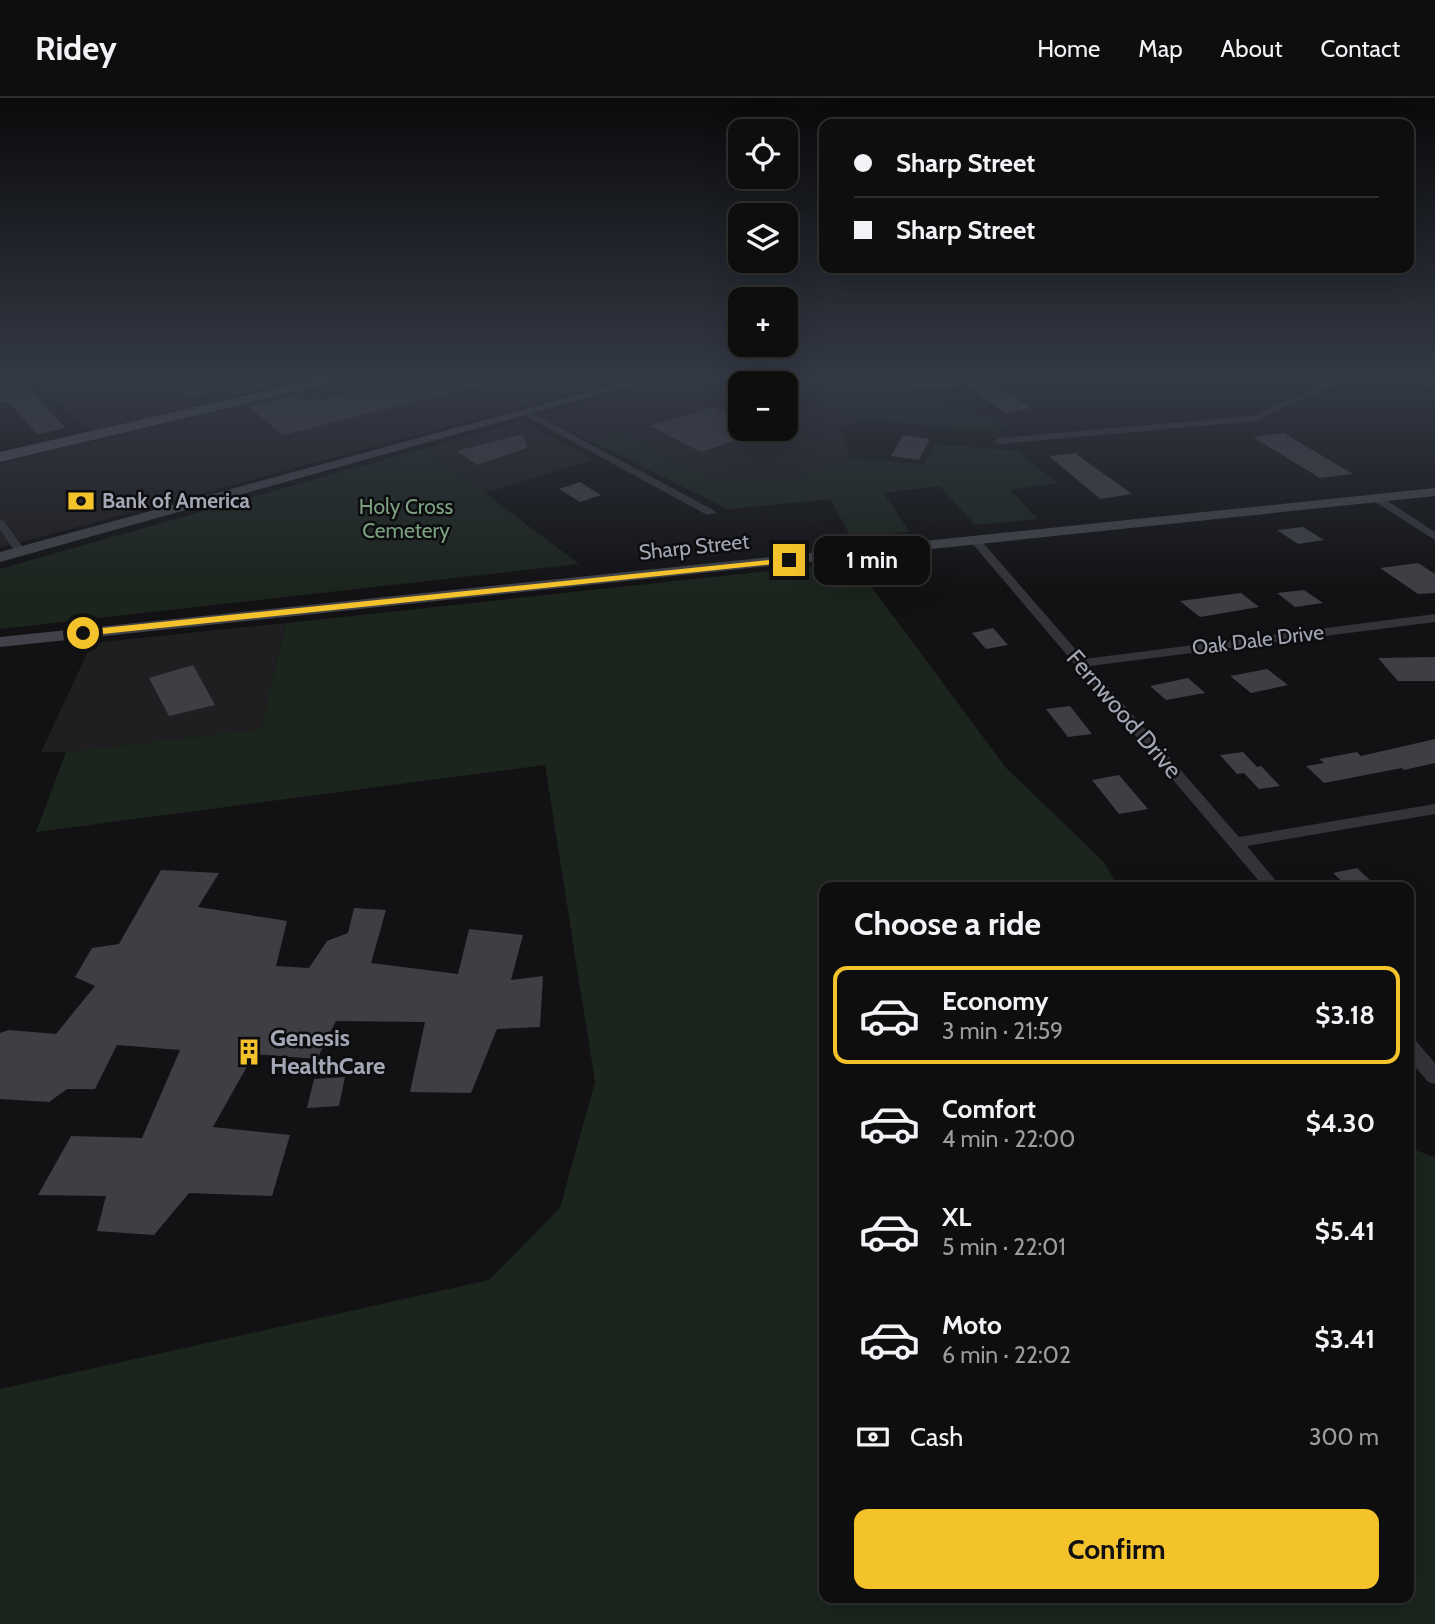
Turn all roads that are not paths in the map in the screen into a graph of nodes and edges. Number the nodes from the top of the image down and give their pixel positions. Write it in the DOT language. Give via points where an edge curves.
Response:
graph roads {
  1 [pos="41,447"];
  2 [pos="397,447"];
  3 [pos="589,447"];
  4 [pos="0,457"];
  5 [pos="1435,492"];
  6 [pos="1376,499"];
  7 [pos="710,513"];
  8 [pos="0,523"];
  9 [pos="1435,537"];
  10 [pos="975,540"];
  11 [pos="20,551"];
  12 [pos="0,557"];
  13 [pos="1435,618"];
  14 [pos="0,642"];
  15 [pos="1080,663"];
  16 [pos="1435,809"];
  17 [pos="1235,843"];
  18 [pos="1269,882"];
  19 [pos="1414,1052"];
  20 [pos="1435,1076"];
  1 -- 4 [label="main road"];
  2 -- 11 [label="street"];
  3 -- 7 [label="street"];
  5 -- 6 [label="street, Sharp Street"];
  6 -- 9 [label="street"];
  6 -- 10 [label="street, Sharp Street"];
  8 -- 11 [label="street"];
  10 -- 14 [label="street, Sharp Street"];
  10 -- 15 [label="street, Fernwood Drive"];
  11 -- 12 [label="street"];
  13 -- 15 [label="street, Oak Dale Drive"];
  15 -- 17 [label="street, Fernwood Drive"];
  16 -- 17 [label="street"];
  17 -- 18 [label="street, Fernwood Drive"];
  19 -- 20 [label="street"];
}
